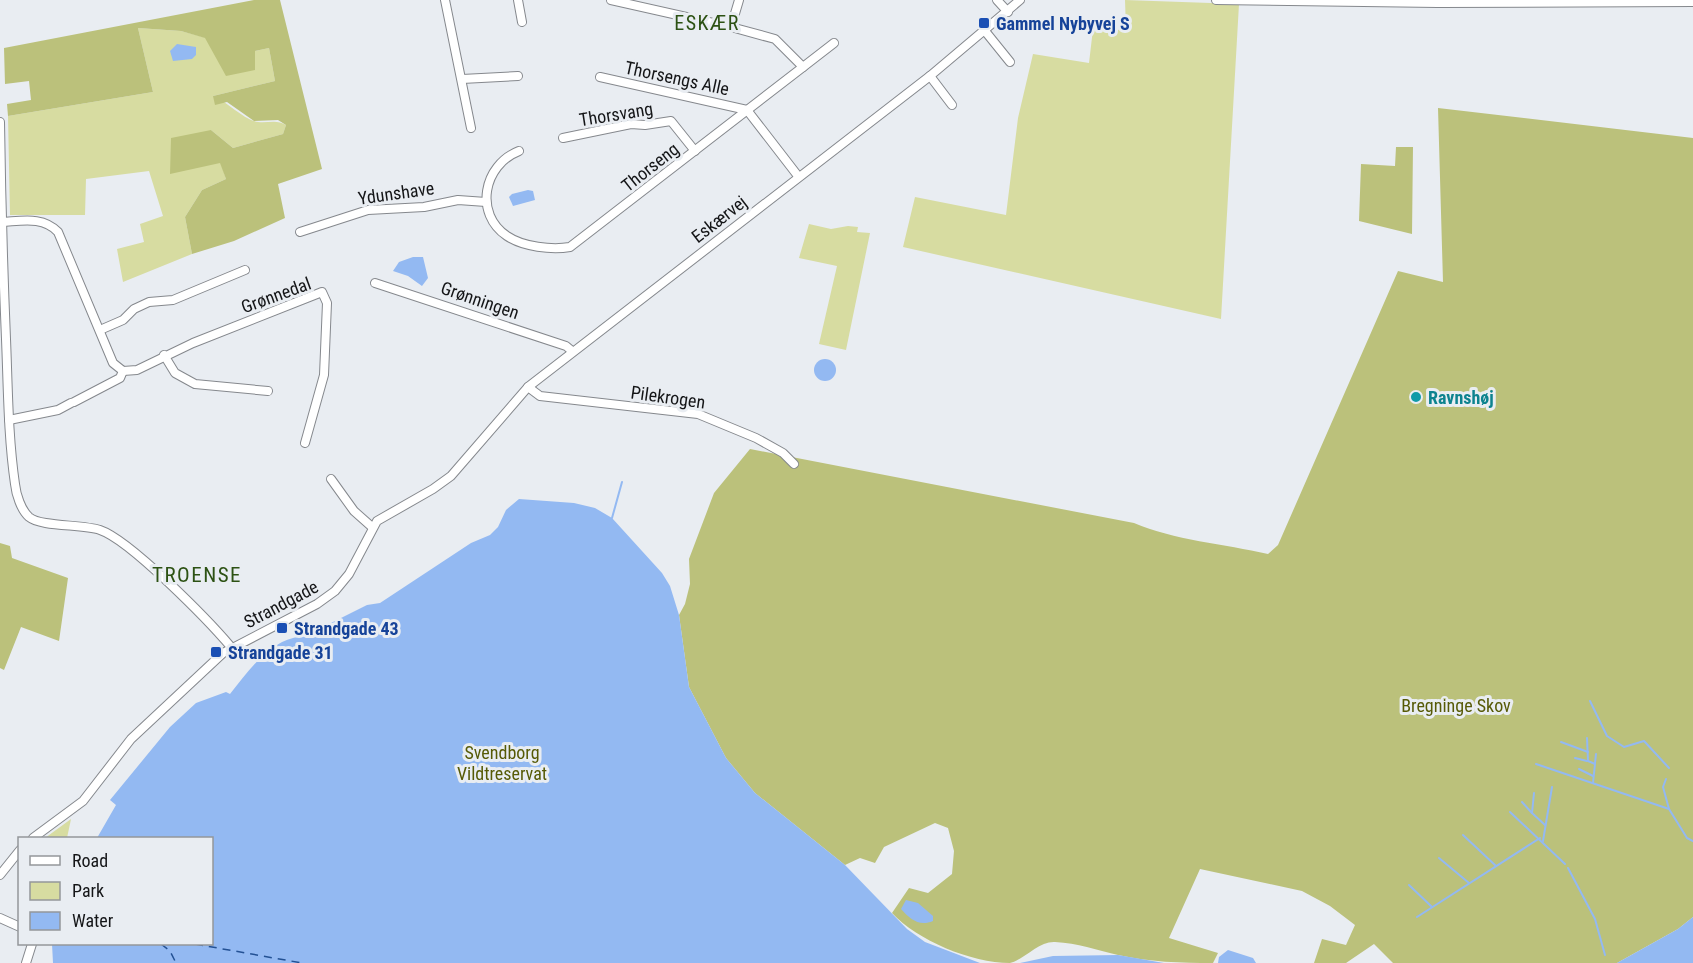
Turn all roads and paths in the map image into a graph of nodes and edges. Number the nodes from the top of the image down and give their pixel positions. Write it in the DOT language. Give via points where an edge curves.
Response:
graph roads {
  1 [pos="445,0"];
  2 [pos="518,0"];
  3 [pos="611,0"];
  4 [pos="739,0"];
  5 [pos="997,0"];
  6 [pos="1020,0"];
  7 [pos="1216,0"];
  8 [pos="1693,2"];
  9 [pos="1008,12"];
  10 [pos="522,22"];
  11 [pos="731,27"];
  12 [pos="985,31"];
  13 [pos="834,43"];
  14 [pos="1010,62"];
  15 [pos="803,67"];
  16 [pos="518,76"];
  17 [pos="930,76"];
  18 [pos="600,77"];
  19 [pos="462,79"];
  20 [pos="952,105"];
  21 [pos="747,110"];
  22 [pos="0,122"];
  23 [pos="471,128"];
  24 [pos="563,138"];
  25 [pos="519,151"];
  26 [pos="695,151"];
  27 [pos="798,176"];
  28 [pos="486,202"];
  29 [pos="2,222"];
  30 [pos="312,228"];
  31 [pos="300,232"];
  32 [pos="315,238"];
  33 [pos="245,270"];
  34 [pos="375,283"];
  35 [pos="100,330"];
  36 [pos="572,351"];
  37 [pos="164,355"];
  38 [pos="123,371"];
  39 [pos="528,387"];
  40 [pos="268,391"];
  41 [pos="9,420"];
  42 [pos="305,442"];
  43 [pos="794,464"];
  44 [pos="331,480"];
  45 [pos="372,527"];
  46 [pos="231,647"];
  47 [pos="34,837"];
  48 [pos="18,851"];
  49 [pos="0,875"];
  50 [pos="0,918"];
  51 [pos="18,926"];
  52 [pos="32,945"];
  53 [pos="26,963"];
  1 -- 19 [label="street"];
  2 -- 10 [label="street"];
  3 -- 11 [label="street"];
  4 -- 11 [label="street"];
  5 -- 9 [label="street"];
  6 -- 9 [label="street, Eskærvej"];
  7 -- 8 [label="street"];
  9 -- 12 [label="street, Eskærvej"];
  11 -- 15 [label="street" via="775,39"];
  12 -- 14 [label="street"];
  12 -- 17 [label="street, Eskærvej"];
  13 -- 15 [label="street, Thorseng"];
  15 -- 21 [label="street, Thorseng"];
  16 -- 19 [label="street"];
  17 -- 20 [label="street"];
  17 -- 27 [label="street, Eskærvej"];
  18 -- 21 [label="street, Thorsengs Alle"];
  19 -- 23 [label="street"];
  21 -- 26 [label="street, Thorseng"];
  21 -- 27 [label="street"];
  22 -- 29 [label="street"];
  24 -- 26 [label="street, Thorsvang" via="631,124 671,121"];
  25 -- 28 [label="street" via="494,170 487,185"];
  26 -- 28 [label="street, Thorseng" via="570,247 561,249 508,237 491,218"];
  27 -- 36 [label="street, Eskærvej"];
  28 -- 30 [label="street, Ydunshave" via="458,200 424,207 368,210"];
  29 -- 35 [label="street" via="41,221 58,232"];
  29 -- 41 [label="street"];
  30 -- 31 [label="street, Ydunshave"];
  30 -- 32 [label="street"];
  33 -- 35 [label="street, Grønnedal" via="173,300 149,302"];
  34 -- 36 [label="street, Grønningen" via="458,308"];
  35 -- 38 [label="street" via="113,363"];
  36 -- 39 [label="street, Eskærvej"];
  37 -- 38 [label="street, Grønnedal" via="137,370"];
  37 -- 40 [label="street" via="175,373 195,384"];
  37 -- 42 [label="street, Grønnedal" via="322,292 327,303 324,375"];
  38 -- 41 [label="street, Grønnedal" via="120,378 58,410"];
  39 -- 43 [label="street, Pilekrogen" via="540,396 698,414 774,448"];
  39 -- 45 [label="street, Strandgade" via="451,476 384,515"];
  41 -- 46 [label="street" via="15,486 30,518 111,535"];
  44 -- 45 [label="street" via="354,511"];
  45 -- 46 [label="street, Strandgade" via="349,574 330,595"];
  46 -- 47 [label="street, Strandgade" via="131,739 83,801"];
  48 -- 49 [label="street"];
  50 -- 51 [label="street"];
  52 -- 53 [label="street"];
}
